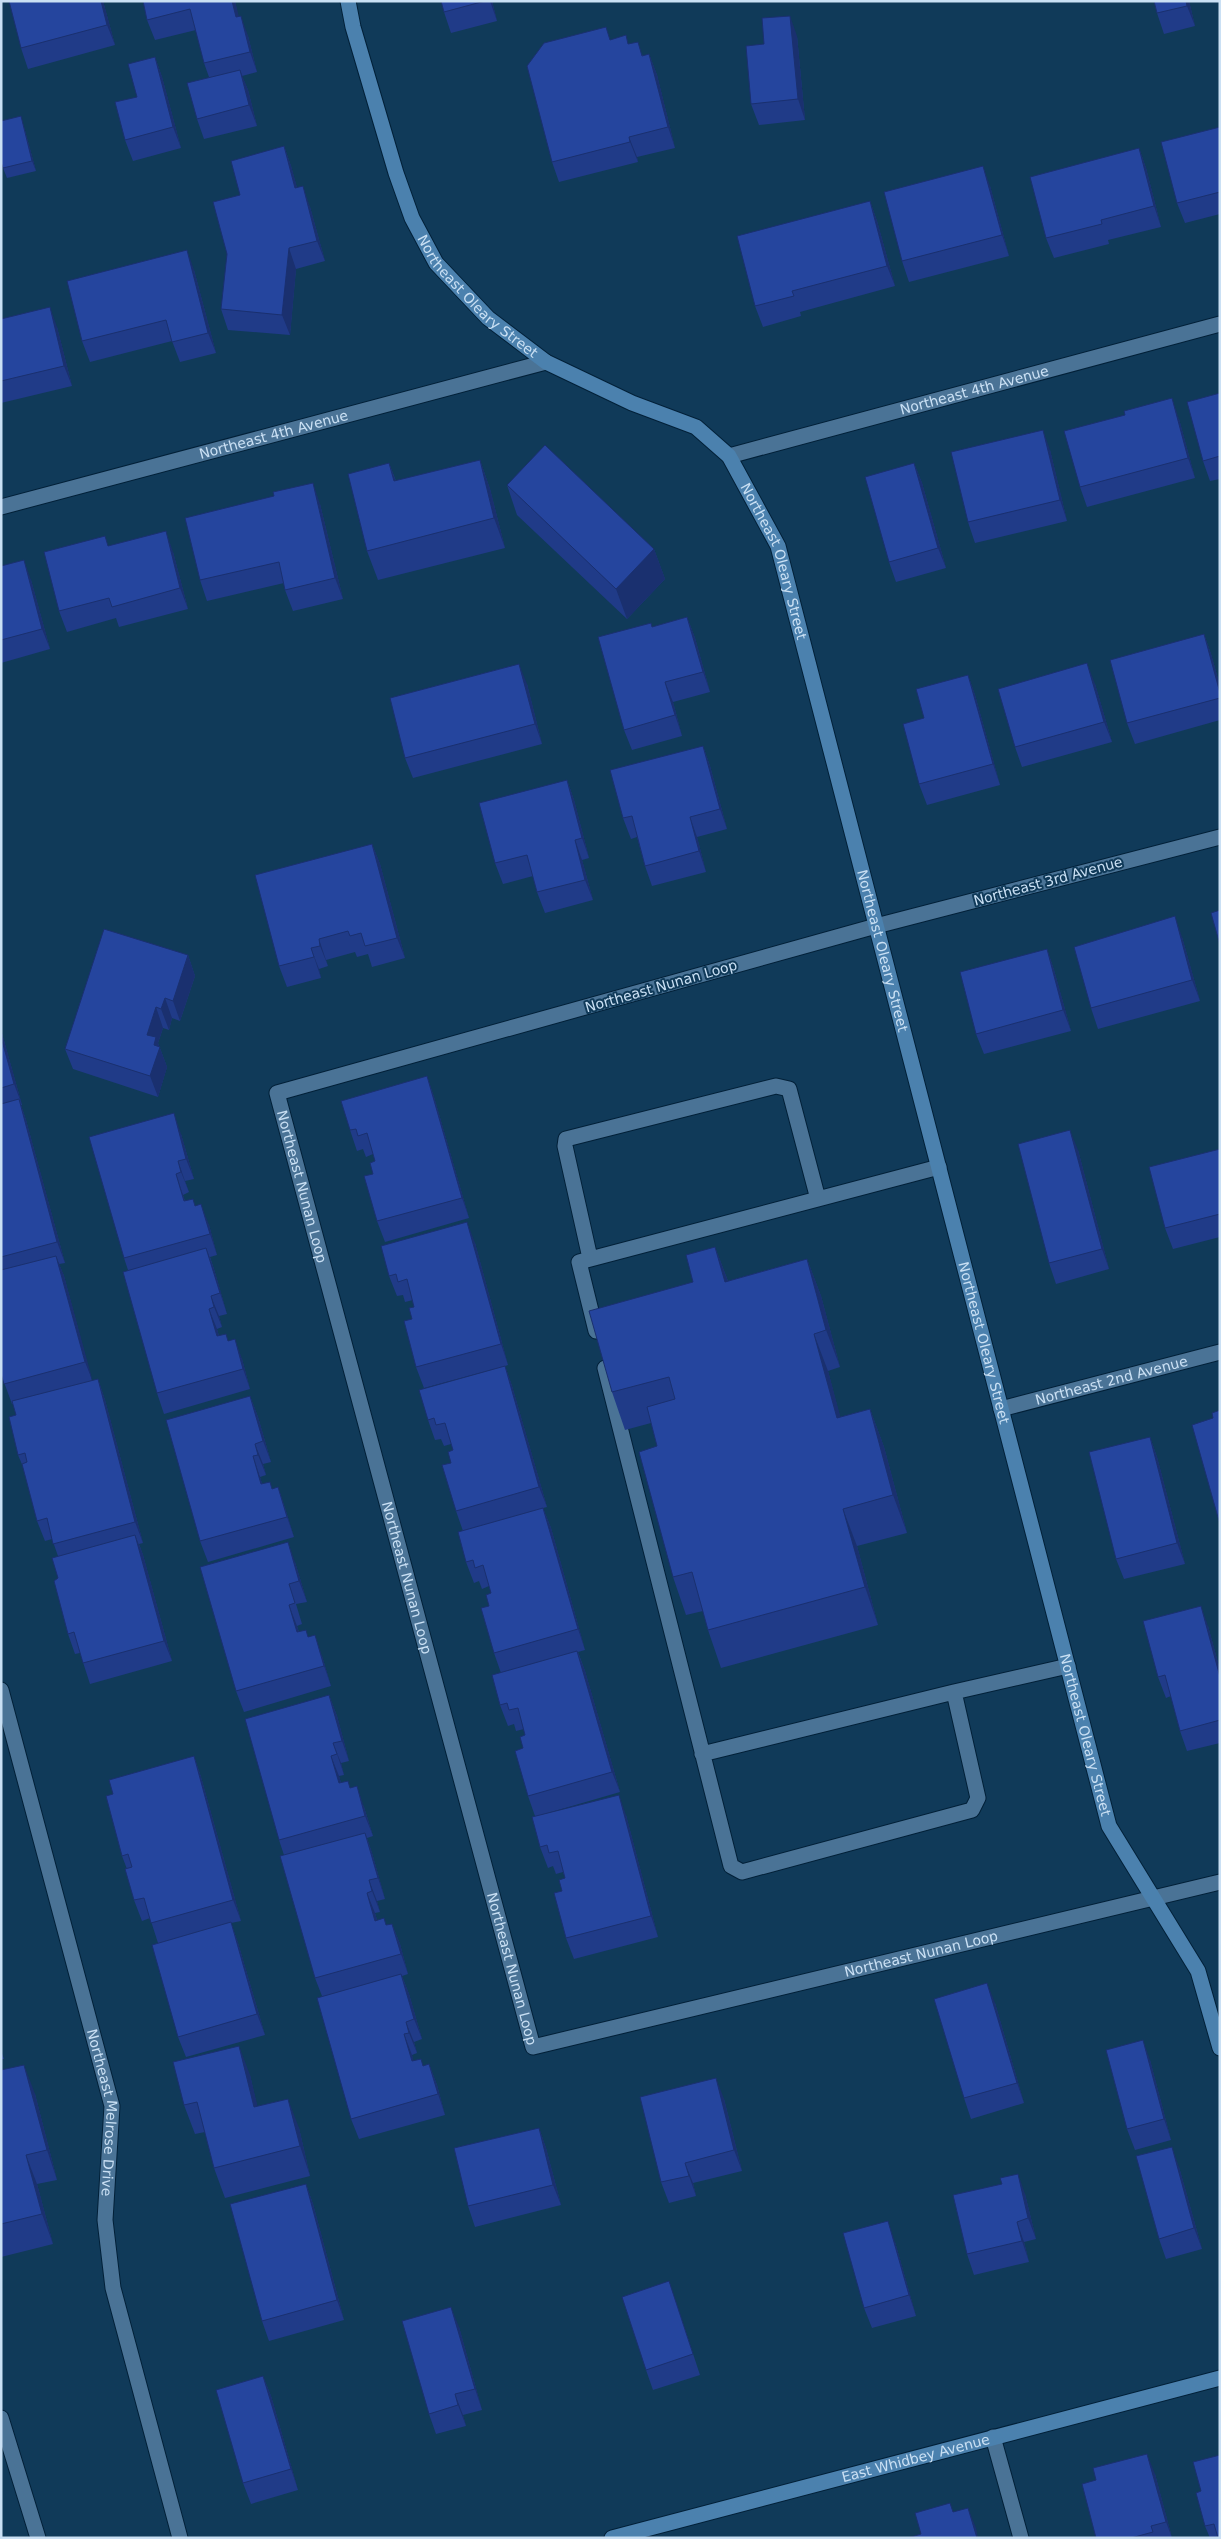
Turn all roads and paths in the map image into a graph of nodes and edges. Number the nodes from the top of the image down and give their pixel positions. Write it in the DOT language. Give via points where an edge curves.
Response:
graph roads {
  1 [pos="348,1"];
  2 [pos="1220,324"];
  3 [pos="546,362"];
  4 [pos="729,456"];
  5 [pos="1,507"];
  6 [pos="1220,837"];
  7 [pos="876,926"];
  8 [pos="938,1166"];
  9 [pos="818,1199"];
  10 [pos="590,1258"];
  11 [pos="1220,1352"];
  12 [pos="1001,1409"];
  13 [pos="1068,1666"];
  14 [pos="1,1690"];
  15 [pos="954,1692"];
  16 [pos="702,1754"];
  17 [pos="1220,1882"];
  18 [pos="1153,1900"];
  19 [pos="1220,2048"];
  20 [pos="1220,2378"];
  21 [pos="1,2418"];
  22 [pos="993,2437"];
  23 [pos="38,2538"];
  24 [pos="180,2538"];
  25 [pos="612,2538"];
  26 [pos="1021,2538"];
  1 -- 3 [label="street, Northeast Oleary Street" via="396,173 412,218 436,263 488,318"];
  2 -- 4 [label="street, Northeast 4th Avenue"];
  3 -- 4 [label="street, Northeast Oleary Street" via="632,403 696,427"];
  3 -- 5 [label="street, Northeast 4th Avenue"];
  4 -- 7 [label="street, Northeast Oleary Street" via="778,546"];
  6 -- 7 [label="street, Northeast 3rd Avenue"];
  7 -- 8 [label="street, Northeast Oleary Street"];
  7 -- 18 [label="street, Northeast Nunan Loop" via="277,1093 533,2047"];
  8 -- 9 [label="street"];
  8 -- 12 [label="street, Northeast Oleary Street"];
  9 -- 10 [label="street"];
  9 -- 10 [label="street" via="789,1089 776,1086 566,1139 564,1146"];
  10 -- 16 [label="street" via="579,1262"];
  11 -- 12 [label="street, Northeast 2nd Avenue"];
  12 -- 13 [label="street, Northeast Oleary Street"];
  13 -- 15 [label="street"];
  13 -- 18 [label="street, Northeast Oleary Street" via="1109,1826"];
  14 -- 24 [label="street, Northeast Melrose Drive" via="112,2106 105,2220 113,2288"];
  15 -- 16 [label="street"];
  15 -- 16 [label="street" via="978,1798 972,1810 742,1872 731,1866"];
  17 -- 18 [label="street"];
  18 -- 19 [label="street, Northeast Oleary Street" via="1198,1972"];
  20 -- 22 [label="street, East Whidbey Avenue"];
  21 -- 23 [label="street"];
  22 -- 25 [label="street, East Whidbey Avenue"];
  22 -- 26 [label="street"];
}
